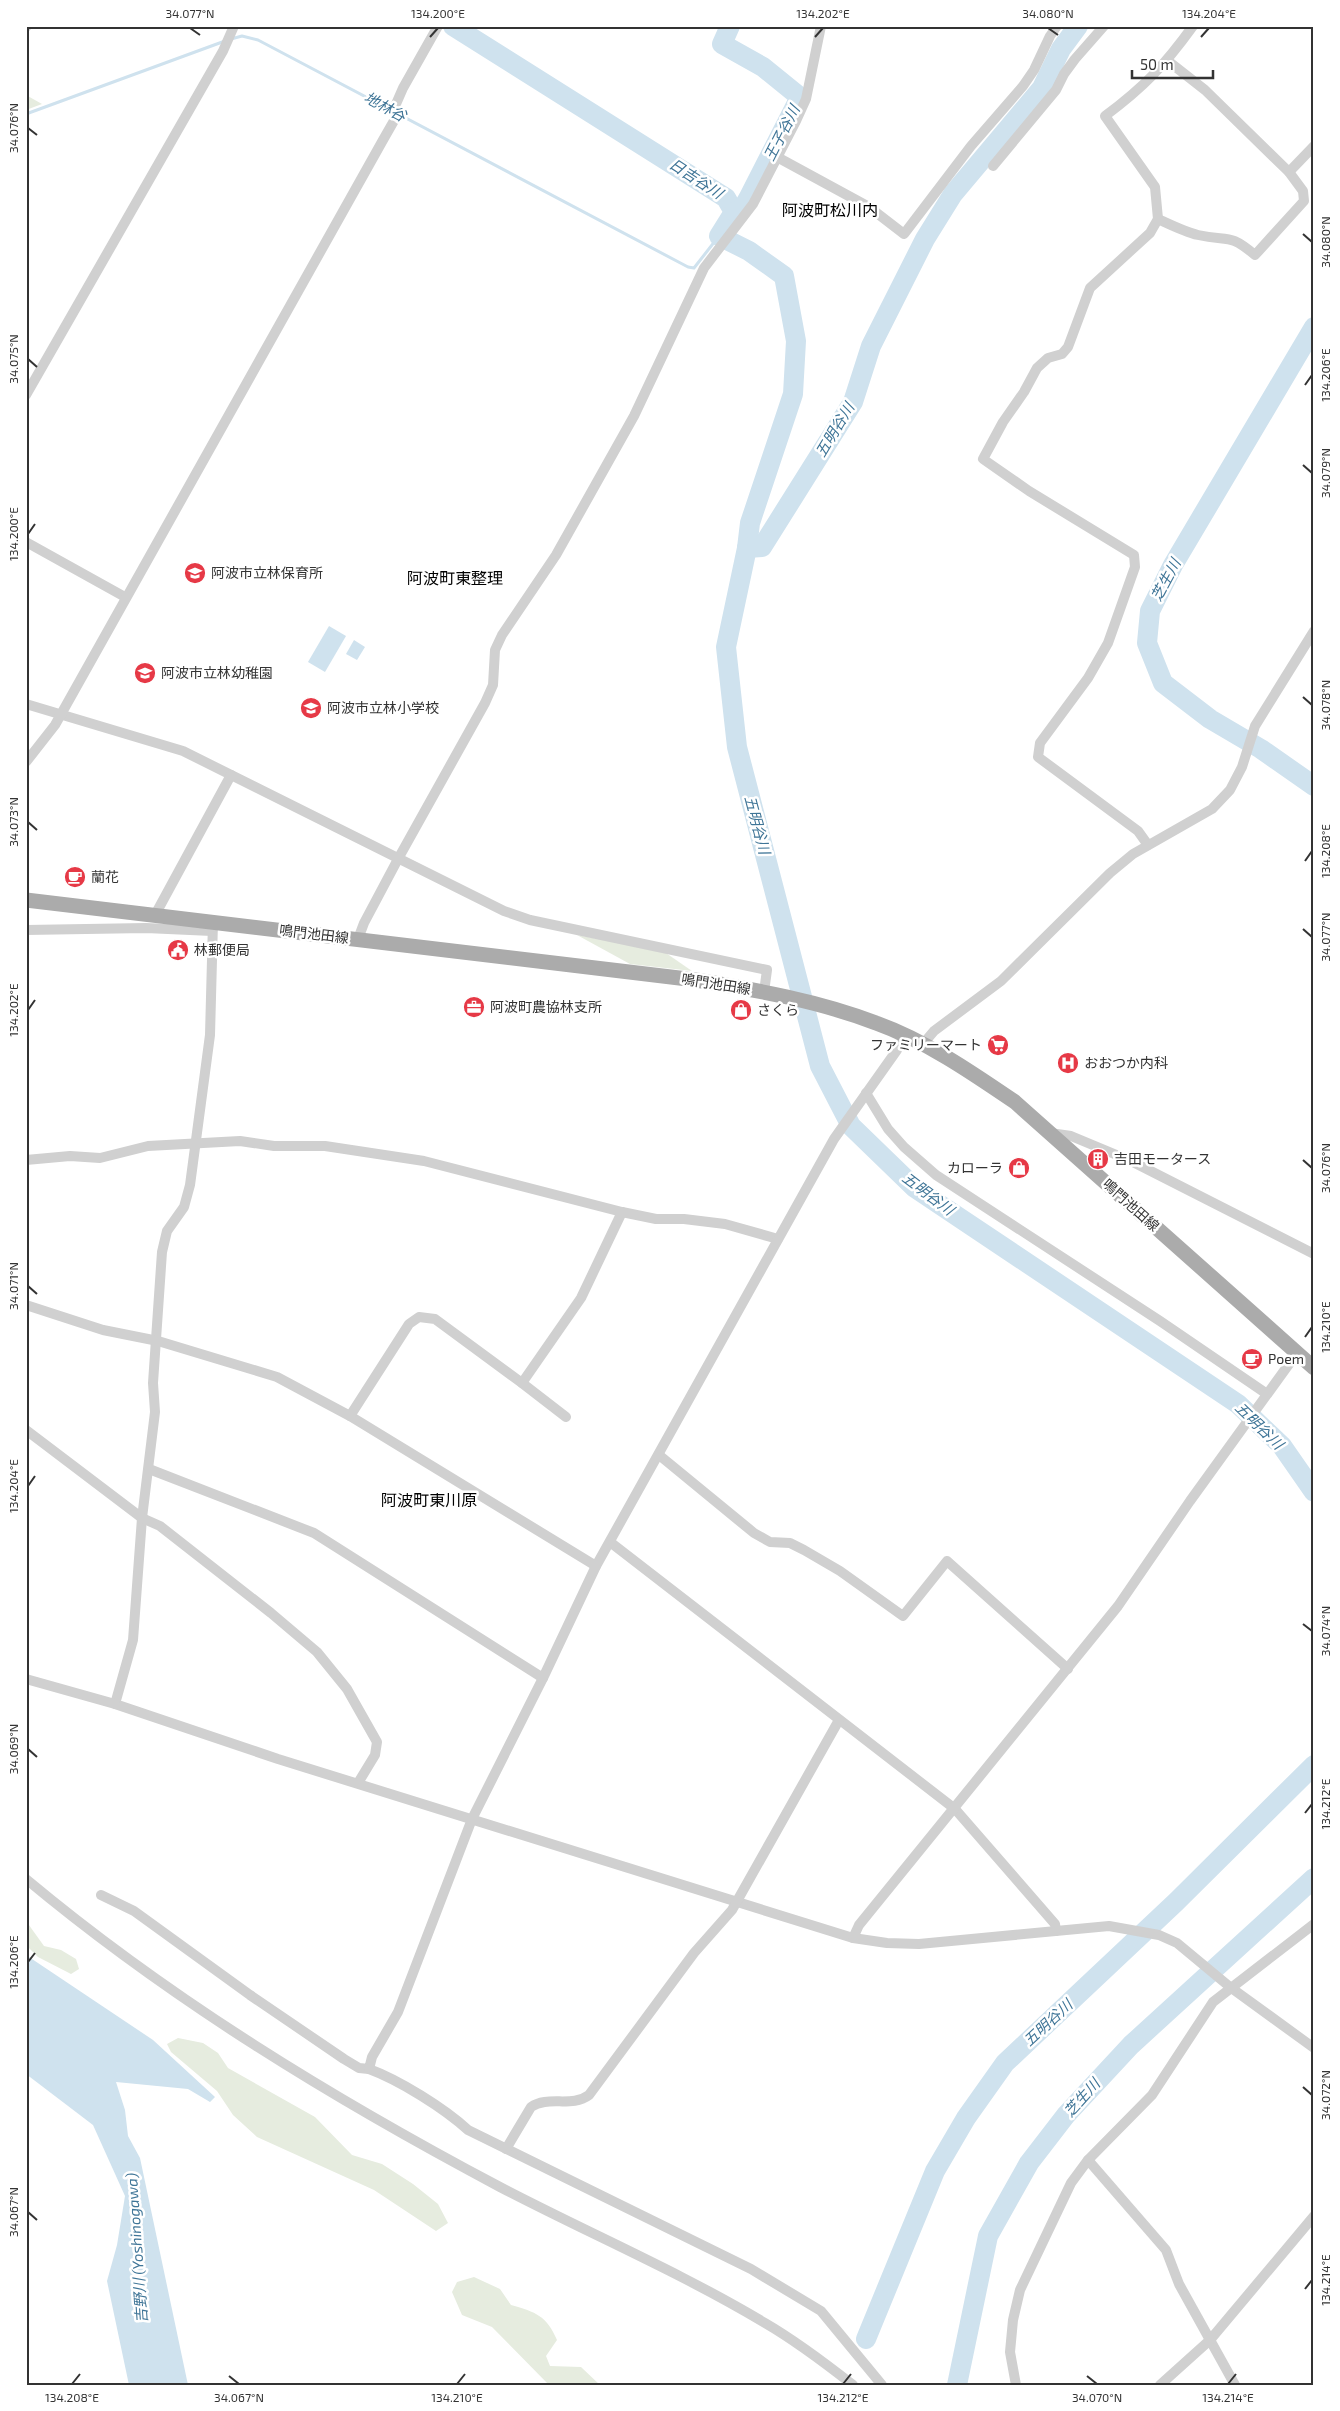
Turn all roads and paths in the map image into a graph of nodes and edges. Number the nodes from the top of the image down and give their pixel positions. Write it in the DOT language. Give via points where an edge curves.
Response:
graph roads {
  1 [pos="438,26"];
  2 [pos="821,26"];
  3 [pos="1057,26"];
  4 [pos="1104,26"];
  5 [pos="1193,26"];
  6 [pos="230,35"];
  7 [pos="1168,61"];
  8 [pos="1314,146"];
  9 [pos="777,157"];
  10 [pos="993,166"];
  11 [pos="1289,172"];
  12 [pos="1158,219"];
  13 [pos="26,396"];
  14 [pos="26,542"];
  15 [pos="125,597"];
  16 [pos="1314,631"];
  17 [pos="26,704"];
  18 [pos="60,714"];
  19 [pos="26,762"];
  20 [pos="231,775"];
  21 [pos="1148,845"];
  22 [pos="398,858"];
  23 [pos="26,900"];
  24 [pos="155,915"];
  25 [pos="212,926"];
  26 [pos="26,930"];
  27 [pos="358,939"];
  28 [pos="764,992"];
  29 [pos="903,1034"];
  30 [pos="923,1044"];
  31 [pos="864,1095"];
  32 [pos="1050,1132"];
  33 [pos="196,1144"];
  34 [pos="26,1160"];
  35 [pos="622,1212"];
  36 [pos="778,1239"];
  37 [pos="1314,1254"];
  38 [pos="26,1305"];
  39 [pos="158,1342"];
  40 [pos="1297,1353"];
  41 [pos="1314,1368"];
  42 [pos="522,1382"];
  43 [pos="1266,1396"];
  44 [pos="350,1416"];
  45 [pos="566,1417"];
  46 [pos="26,1430"];
  47 [pos="659,1455"];
  48 [pos="150,1469"];
  49 [pos="142,1518"];
  50 [pos="610,1542"];
  51 [pos="596,1566"];
  52 [pos="1068,1669"];
  53 [pos="543,1678"];
  54 [pos="26,1679"];
  55 [pos="115,1704"];
  56 [pos="840,1720"];
  57 [pos="358,1783"];
  58 [pos="955,1809"];
  59 [pos="472,1820"];
  60 [pos="26,1879"];
  61 [pos="101,1895"];
  62 [pos="737,1902"];
  63 [pos="1314,1924"];
  64 [pos="1056,1931"];
  65 [pos="853,1938"];
  66 [pos="1230,1987"];
  67 [pos="1314,2048"];
  68 [pos="369,2069"];
  69 [pos="506,2149"];
  70 [pos="1088,2160"];
  71 [pos="1314,2216"];
  72 [pos="1210,2340"];
  73 [pos="853,2385"];
  74 [pos="882,2385"];
  75 [pos="1016,2385"];
  76 [pos="1160,2385"];
  77 [pos="1235,2385"];
  1 -- 15 [label="street" via="403,88 395,113"];
  2 -- 9 [label="street" via="806,99"];
  3 -- 9 [label="street" via="1023,86 971,146 904,234 869,207"];
  4 -- 10 [label="street"];
  5 -- 7 [label="street"];
  6 -- 13 [label="street"];
  7 -- 11 [label="street" via="1205,90"];
  7 -- 12 [label="street" via="1139,91 1105,116 1154,187"];
  8 -- 11 [label="street"];
  9 -- 22 [label="street" via="745,215 704,268 634,416 556,555 502,635 495,650 493,685 485,703"];
  11 -- 12 [label="street" via="1303,191 1304,200 1255,255 1239,241 1198,235"];
  12 -- 21 [label="street" via="1150,233 1090,288 1068,347 1037,368 983,459 1134,555 1135,567 1108,643 1088,678 1040,743 1038,757 1138,831"];
  14 -- 15 [label="street"];
  15 -- 18 [label="street"];
  16 -- 21 [label="street" via="1255,726 1242,767 1230,790 1212,809"];
  17 -- 18 [label="street"];
  18 -- 19 [label="street"];
  18 -- 20 [label="street" via="183,751"];
  20 -- 22 [label="street"];
  20 -- 24 [label="street"];
  21 -- 30 [label="street" via="1110,873 1000,981 934,1031"];
  22 -- 27 [label="street"];
  22 -- 28 [label="street" via="504,911 530,920 767,970"];
  23 -- 24 [label="main road, 鳴門池田線"];
  24 -- 25 [label="main road, 鳴門池田線"];
  25 -- 26 [label="street"];
  25 -- 27 [label="main road, 鳴門池田線"];
  25 -- 33 [label="street" via="210,1035"];
  27 -- 28 [label="main road, 鳴門池田線" via="696,980"];
  28 -- 29 [label="main road, 鳴門池田線" via="876,1022"];
  29 -- 30 [label="main road, 鳴門池田線"];
  29 -- 31 [label="street" via="897,1050"];
  30 -- 32 [label="main road, 鳴門池田線" via="1014,1102"];
  31 -- 36 [label="street" via="840,1129"];
  31 -- 43 [label="street" via="904,1147 936,1175 1160,1321"];
  32 -- 37 [label="street" via="1071,1136 1131,1161"];
  32 -- 40 [label="main road, 鳴門池田線"];
  33 -- 34 [label="street" via="148,1146 100,1158 70,1156"];
  33 -- 35 [label="street" via="240,1141 274,1146 325,1146 384,1154 424,1161"];
  33 -- 39 [label="street" via="184,1207 167,1232 162,1252"];
  35 -- 36 [label="street" via="656,1219 725,1224"];
  35 -- 42 [label="street" via="581,1298"];
  36 -- 47 [label="street"];
  38 -- 39 [label="street" via="103,1330"];
  39 -- 44 [label="street" via="277,1376"];
  39 -- 48 [label="street"];
  40 -- 41 [label="main road, 鳴門池田線"];
  40 -- 43 [label="street"];
  42 -- 44 [label="street" via="435,1319 419,1317 409,1324"];
  42 -- 45 [label="street"];
  43 -- 52 [label="street" via="1118,1606"];
  44 -- 51 [label="street"];
  46 -- 49 [label="street"];
  47 -- 50 [label="street"];
  47 -- 52 [label="street" via="754,1533 770,1542 790,1543 811,1554 903,1616 947,1561"];
  48 -- 49 [label="street"];
  48 -- 53 [label="street" via="314,1533"];
  49 -- 55 [label="street" via="133,1640"];
  49 -- 57 [label="street" via="160,1526 271,1613 317,1652 341,1681 378,1742 375,1755"];
  50 -- 51 [label="street"];
  50 -- 56 [label="street"];
  51 -- 53 [label="street"];
  52 -- 58 [label="street"];
  53 -- 59 [label="street"];
  54 -- 55 [label="street"];
  55 -- 57 [label="street"];
  56 -- 58 [label="street"];
  56 -- 62 [label="street"];
  57 -- 59 [label="street"];
  58 -- 64 [label="street" via="1055,1924"];
  58 -- 65 [label="street" via="860,1925"];
  59 -- 62 [label="street"];
  59 -- 68 [label="street" via="398,2012 372,2057"];
  60 -- 73 [label="street" via="166,1984 266,2053 408,2138 576,2227 699,2285 759,2319"];
  61 -- 68 [label="street" via="134,1911 344,2059 359,2068"];
  62 -- 65 [label="street"];
  62 -- 69 [label="street" via="694,1953 589,2095 582,2101 538,2102 531,2107"];
  63 -- 66 [label="street" via="1266,1964"];
  64 -- 65 [label="street" via="919,1944"];
  64 -- 66 [label="street" via="1109,1926 1159,1935 1177,1943"];
  66 -- 67 [label="street"];
  66 -- 70 [label="street" via="1213,2002 1152,2095"];
  68 -- 69 [label="street" via="385,2075 455,2118 468,2130"];
  69 -- 74 [label="street" via="780,2285 826,2316"];
  70 -- 72 [label="street" via="1166,2250 1178,2284"];
  70 -- 75 [label="street" via="1071,2183 1020,2290 1012,2320 1010,2352"];
  71 -- 72 [label="street"];
  72 -- 76 [label="street"];
  72 -- 77 [label="street"];
}
